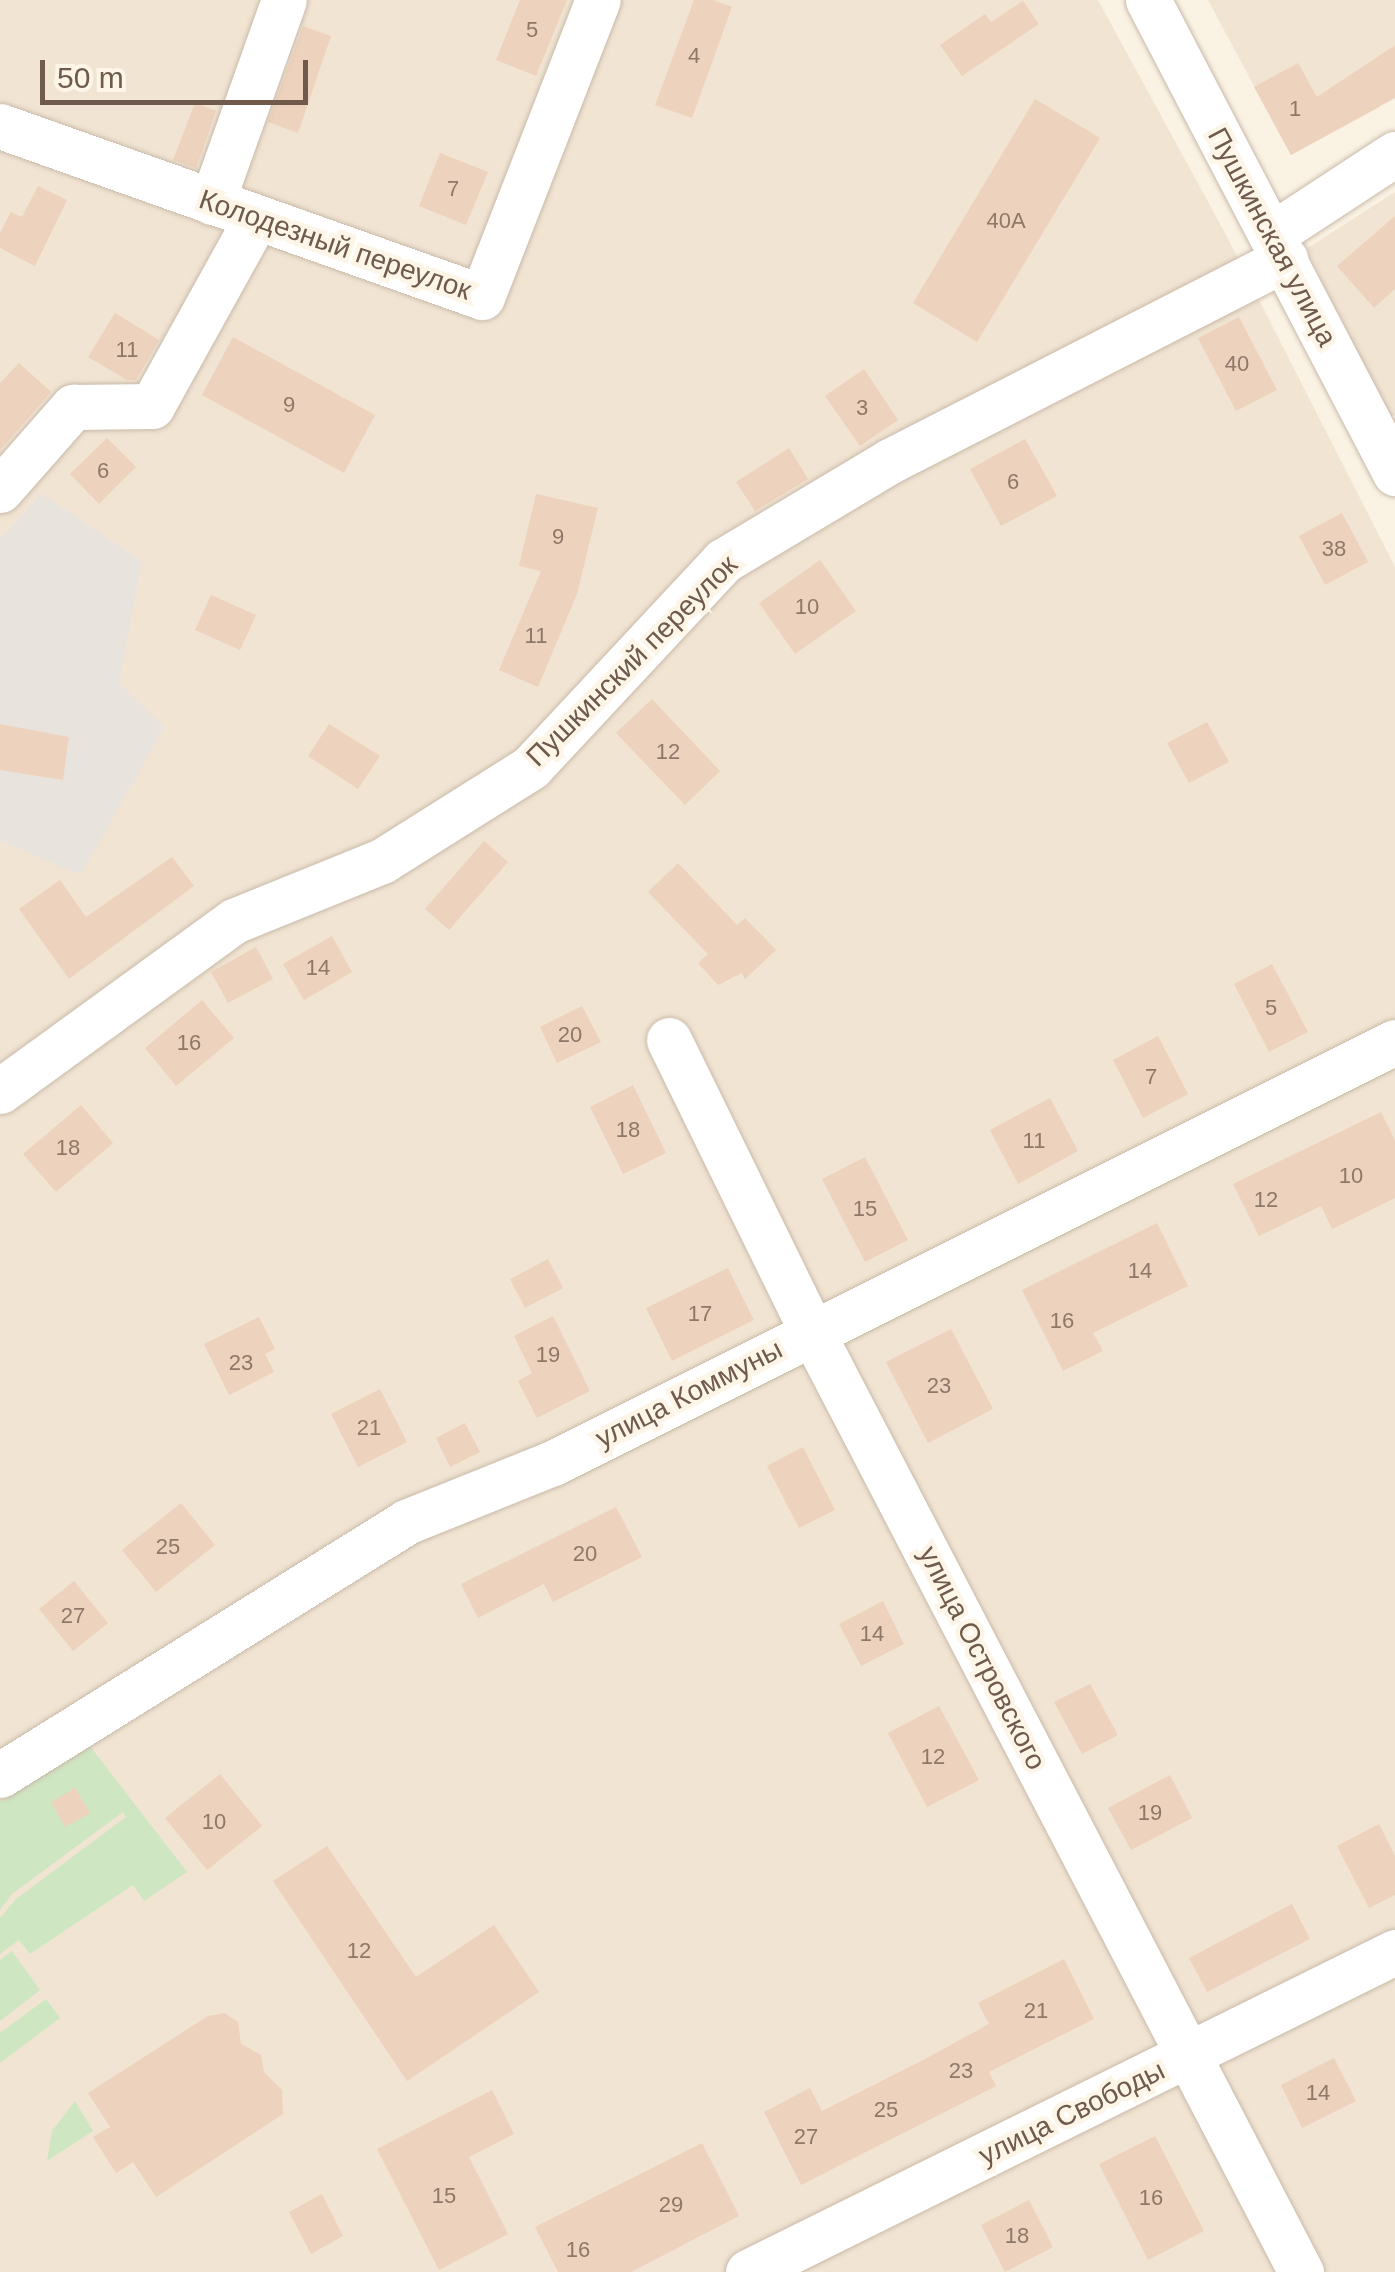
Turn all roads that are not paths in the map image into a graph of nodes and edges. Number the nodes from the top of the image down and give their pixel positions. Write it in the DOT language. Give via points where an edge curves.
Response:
graph roads {
  1 [pos="284,0"];
  2 [pos="598,0"];
  3 [pos="1148,0"];
  4 [pos="0,126"];
  5 [pos="1395,154"];
  6 [pos="212,202"];
  7 [pos="256,218"];
  8 [pos="1278,247"];
  9 [pos="1395,474"];
  10 [pos="0,490"];
  11 [pos="669,1040"];
  12 [pos="1395,1042"];
  13 [pos="0,1091"];
  14 [pos="812,1332"];
  15 [pos="0,1775"];
  16 [pos="1395,1952"];
  17 [pos="1189,2056"];
  18 [pos="748,2272"];
  19 [pos="1301,2272"];
  1 -- 6 [label="street"];
  2 -- 7 [label="street, Колодезный переулок" via="482,297"];
  3 -- 8 [label="street, Пушкинская улица"];
  4 -- 6 [label="street, Колодезный переулок"];
  5 -- 8 [label="street, Пушкинский переулок"];
  6 -- 7 [label="street, Колодезный переулок"];
  7 -- 10 [label="street" via="152,406 73,407"];
  8 -- 9 [label="street, Пушкинская улица"];
  8 -- 13 [label="street, Пушкинский переулок" via="723,561 530,767 382,861 234,921"];
  11 -- 14 [label="street, улица Островского"];
  12 -- 14 [label="street, улица Коммуны"];
  14 -- 15 [label="street, улица Коммуны" via="554,1463 406,1522"];
  14 -- 17 [label="street, улица Островского"];
  16 -- 17 [label="street, улица Свободы"];
  17 -- 18 [label="street, улица Свободы"];
  17 -- 19 [label="street, улица Островского"];
}
